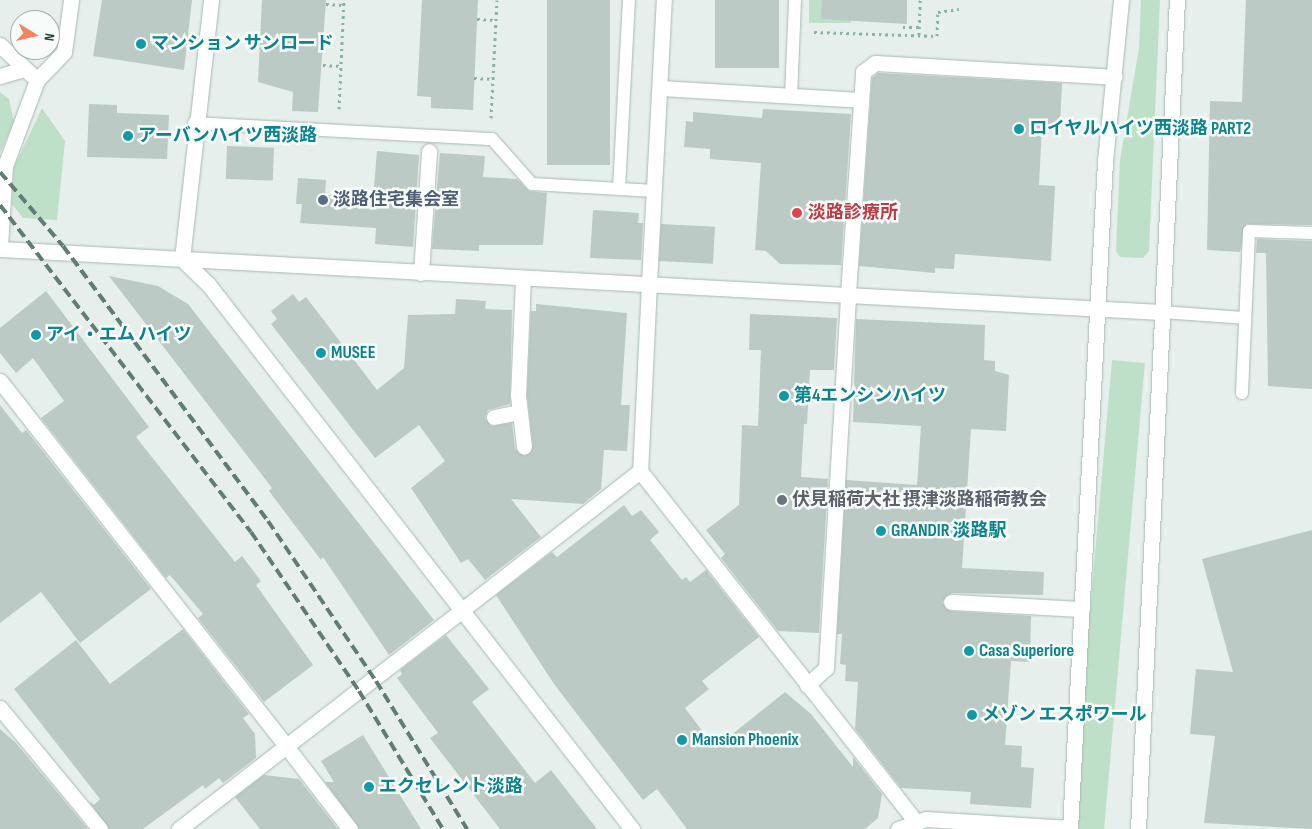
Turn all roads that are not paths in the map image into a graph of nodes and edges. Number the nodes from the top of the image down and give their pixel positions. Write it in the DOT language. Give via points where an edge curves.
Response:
graph roads {
  1 [pos="71,0"];
  2 [pos="211,0"];
  3 [pos="629,0"];
  4 [pos="664,0"];
  5 [pos="795,0"];
  6 [pos="1121,0"];
  7 [pos="1177,0"];
  8 [pos="0,45"];
  9 [pos="25,69"];
  10 [pos="0,76"];
  11 [pos="1115,77"];
  12 [pos="37,80"];
  13 [pos="660,88"];
  14 [pos="791,96"];
  15 [pos="861,100"];
  16 [pos="194,123"];
  17 [pos="429,151"];
  18 [pos="619,189"];
  19 [pos="655,191"];
  20 [pos="1,220"];
  21 [pos="1312,233"];
  22 [pos="0,248"];
  23 [pos="182,259"];
  24 [pos="421,272"];
  25 [pos="523,278"];
  26 [pos="649,283"];
  27 [pos="848,294"];
  28 [pos="1098,306"];
  29 [pos="1161,312"];
  30 [pos="1244,318"];
  31 [pos="0,381"];
  32 [pos="1242,393"];
  33 [pos="519,412"];
  34 [pos="494,417"];
  35 [pos="524,447"];
  36 [pos="640,471"];
  37 [pos="951,602"];
  38 [pos="1082,609"];
  39 [pos="462,610"];
  40 [pos="807,685"];
  41 [pos="0,708"];
  42 [pos="286,746"];
  43 [pos="916,822"];
  44 [pos="1070,828"];
  45 [pos="100,829"];
  46 [pos="179,829"];
  47 [pos="350,829"];
  48 [pos="632,829"];
  49 [pos="898,829"];
  50 [pos="1138,829"];
  1 -- 12 [label="street" via="64,52"];
  2 -- 16 [label="street"];
  3 -- 18 [label="lane"];
  4 -- 13 [label="street"];
  5 -- 14 [label="lane"];
  6 -- 11 [label="street"];
  7 -- 29 [label="street"];
  8 -- 9 [label="street"];
  9 -- 10 [label="street"];
  9 -- 12 [label="street"];
  11 -- 15 [label="street" via="875,63 863,72"];
  11 -- 28 [label="street" via="1105,161"];
  12 -- 20 [label="street" via="5,166"];
  13 -- 14 [label="street"];
  13 -- 19 [label="street"];
  14 -- 15 [label="street"];
  15 -- 27 [label="street"];
  16 -- 18 [label="lane" via="492,139 532,184"];
  16 -- 23 [label="street"];
  17 -- 24 [label="street"];
  18 -- 19 [label="lane"];
  19 -- 26 [label="street"];
  20 -- 22 [label="street"];
  21 -- 30 [label="lane" via="1249,231"];
  22 -- 23 [label="street"];
  23 -- 24 [label="street"];
  23 -- 39 [label="street" via="208,284"];
  24 -- 25 [label="street"];
  25 -- 26 [label="street"];
  25 -- 33 [label="street"];
  26 -- 27 [label="street"];
  26 -- 36 [label="street"];
  27 -- 28 [label="street"];
  27 -- 40 [label="street" via="826,668"];
  28 -- 29 [label="street"];
  28 -- 38 [label="street"];
  29 -- 30 [label="lane"];
  29 -- 50 [label="street"];
  30 -- 32 [label="lane"];
  31 -- 42 [label="street"];
  33 -- 34 [label="street"];
  33 -- 35 [label="street"];
  36 -- 39 [label="street"];
  36 -- 40 [label="street"];
  37 -- 38 [label="street"];
  38 -- 44 [label="street"];
  39 -- 42 [label="street"];
  39 -- 48 [label="street"];
  40 -- 43 [label="street"];
  41 -- 45 [label="street"];
  42 -- 46 [label="street"];
  42 -- 47 [label="street"];
  43 -- 44 [label="street" via="926,819"];
  43 -- 49 [label="street"];
}
